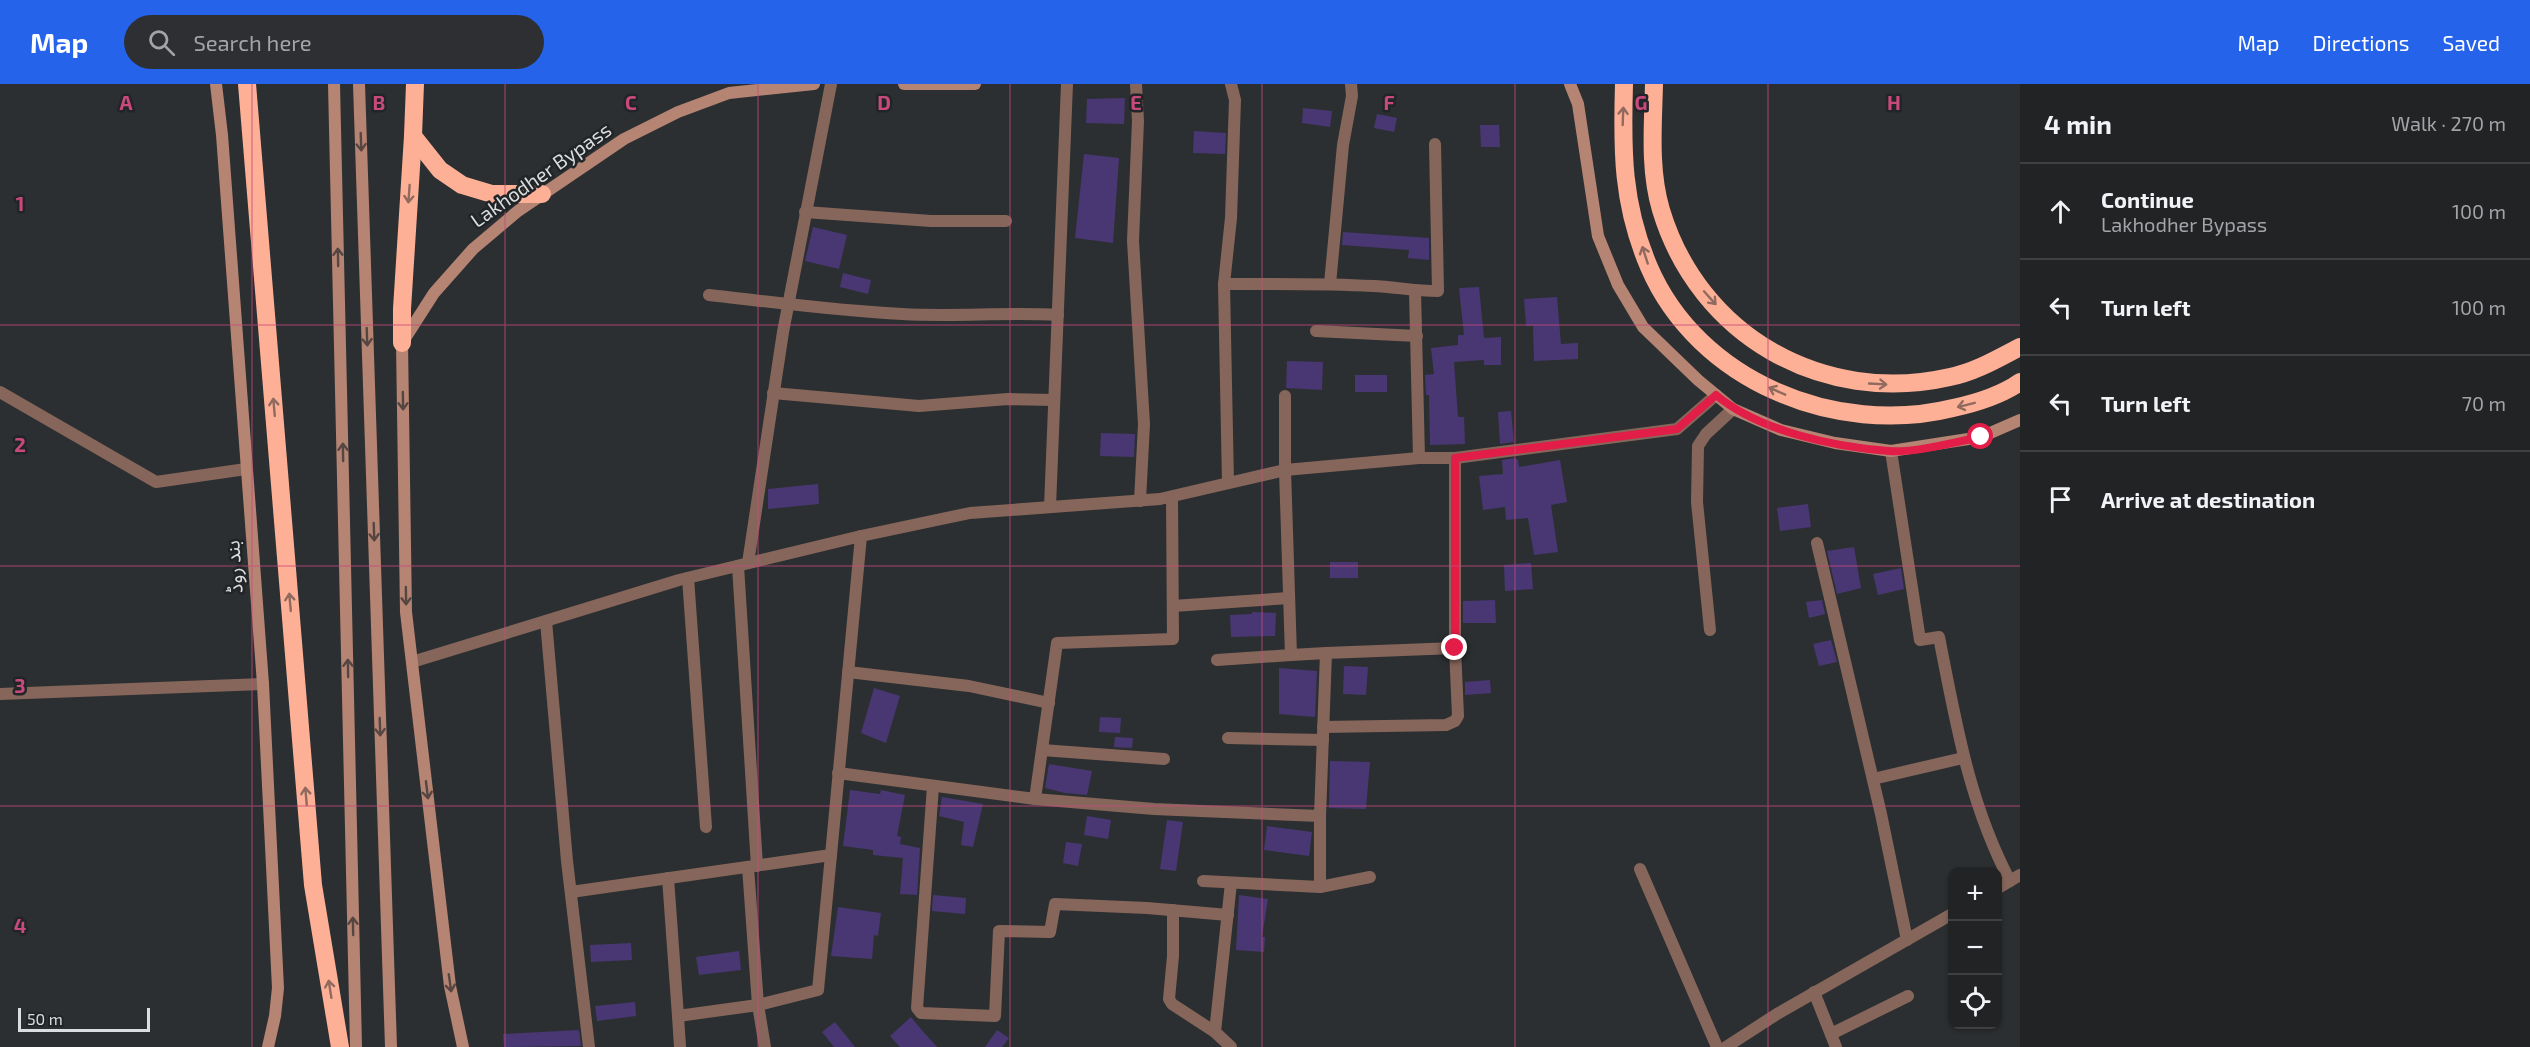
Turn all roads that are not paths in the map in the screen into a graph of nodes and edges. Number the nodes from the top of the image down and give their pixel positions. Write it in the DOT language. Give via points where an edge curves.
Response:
graph roads {
  1 [pos="216,84"];
  2 [pos="248,84"];
  3 [pos="334,84"];
  4 [pos="359,84"];
  5 [pos="415,84"];
  6 [pos="814,84"];
  7 [pos="831,84"];
  8 [pos="904,84"];
  9 [pos="975,84"];
  10 [pos="1067,84"];
  11 [pos="1136,84"];
  12 [pos="1231,84"];
  13 [pos="1351,84"];
  14 [pos="1570,84"];
  15 [pos="1624,84"];
  16 [pos="1654,84"];
  17 [pos="413,136"];
  18 [pos="1435,144"];
  19 [pos="542,194"];
  20 [pos="805,212"];
  21 [pos="1006,221"];
  22 [pos="1224,285"];
  23 [pos="1330,285"];
  24 [pos="1415,291"];
  25 [pos="709,295"];
  26 [pos="788,303"];
  27 [pos="1058,315"];
  28 [pos="1316,332"];
  29 [pos="1417,336"];
  30 [pos="402,343"];
  31 [pos="2020,347"];
  32 [pos="2020,382"];
  33 [pos="0,392"];
  34 [pos="773,393"];
  35 [pos="1716,395"];
  36 [pos="1285,396"];
  37 [pos="1054,400"];
  38 [pos="1733,409"];
  39 [pos="2017,425"];
  40 [pos="1891,451"];
  41 [pos="1419,458"];
  42 [pos="1455,458"];
  43 [pos="246,469"];
  44 [pos="1285,470"];
  45 [pos="1228,483"];
  46 [pos="1172,497"];
  47 [pos="1140,501"];
  48 [pos="1050,507"];
  49 [pos="861,536"];
  50 [pos="1816,543"];
  51 [pos="743,564"];
  52 [pos="688,578"];
  53 [pos="1289,597"];
  54 [pos="1173,606"];
  55 [pos="546,621"];
  56 [pos="1710,630"];
  57 [pos="1455,648"];
  58 [pos="1326,653"];
  59 [pos="1291,655"];
  60 [pos="1217,660"];
  61 [pos="412,662"];
  62 [pos="848,672"];
  63 [pos="263,684"];
  64 [pos="0,694"];
  65 [pos="1049,703"];
  66 [pos="1323,726"];
  67 [pos="1228,738"];
  68 [pos="1323,740"];
  69 [pos="1042,750"];
  70 [pos="1963,758"];
  71 [pos="1164,759"];
  72 [pos="838,773"];
  73 [pos="1873,779"];
  74 [pos="933,786"];
  75 [pos="1035,799"];
  76 [pos="1320,816"];
  77 [pos="706,827"];
  78 [pos="831,855"];
  79 [pos="752,866"];
  80 [pos="1640,869"];
  81 [pos="1370,877"];
  82 [pos="668,878"];
  83 [pos="2015,878"];
  84 [pos="1203,881"];
  85 [pos="1231,883"];
  86 [pos="2002,886"];
  87 [pos="1320,887"];
  88 [pos="571,892"];
  89 [pos="1173,910"];
  90 [pos="1228,915"];
  91 [pos="1948,917"];
  92 [pos="1907,940"];
  93 [pos="1814,992"];
  94 [pos="1908,996"];
  95 [pos="758,1005"];
  96 [pos="678,1016"];
  97 [pos="1215,1032"];
  98 [pos="1831,1034"];
  99 [pos="268,1047"];
  100 [pos="340,1047"];
  101 [pos="356,1047"];
  102 [pos="391,1047"];
  103 [pos="463,1047"];
  104 [pos="589,1047"];
  105 [pos="680,1047"];
  106 [pos="765,1047"];
  107 [pos="1231,1047"];
  108 [pos="1717,1047"];
  109 [pos="1726,1047"];
  110 [pos="1836,1047"];
  1 -- 43 [label="main road, بند روڈ"];
  100 -- 2 [label="highway, one-way" via="313,885"];
  101 -- 3 [label="main road, one-way"];
  4 -- 102 [label="main road, one-way"];
  5 -- 17 [label="highway"];
  6 -- 19 [label="main road, Lakhodher Bypass" via="729,93 678,112 624,139"];
  7 -- 20 [label="street"];
  8 -- 9 [label="main road"];
  10 -- 27 [label="street"];
  11 -- 47 [label="street" via="1133,241 1144,424"];
  12 -- 22 [label="street" via="1235,100 1232,218"];
  13 -- 23 [label="street"];
  14 -- 35 [label="main road" via="1578,104 1598,236 1618,285 1643,327"];
  32 -- 15 [label="highway, one-way" via="1978,402 1940,412 1894,417 1856,415 1802,402 1752,380 1722,360 1692,331 1649,267 1624,178"];
  16 -- 31 [label="highway, one-way" via="1652,149 1661,210 1689,271 1747,337 1807,370 1884,385 1950,377 1980,368"];
  17 -- 19 [label="highway" via="431,161 462,185 492,194"];
  17 -- 30 [label="highway, one-way"];
  18 -- 24 [label="street" via="1438,291"];
  19 -- 30 [label="main road, Lakhodher Bypass" via="473,249 434,293"];
  20 -- 21 [label="street" via="931,221"];
  20 -- 26 [label="street"];
  22 -- 23 [label="street"];
  22 -- 45 [label="street"];
  23 -- 24 [label="street"];
  24 -- 29 [label="street"];
  25 -- 26 [label="street"];
  26 -- 27 [label="street" via="900,314"];
  26 -- 34 [label="street"];
  27 -- 37 [label="street"];
  28 -- 29 [label="street"];
  29 -- 41 [label="street"];
  30 -- 61 [label="main road, one-way" via="406,612"];
  33 -- 43 [label="street" via="156,482"];
  34 -- 37 [label="street" via="918,406 1008,399"];
  34 -- 51 [label="street"];
  35 -- 38 [label="main road"];
  35 -- 42 [label="street" via="1677,429"];
  36 -- 44 [label="street"];
  37 -- 48 [label="street"];
  38 -- 40 [label="main road" via="1781,430"];
  38 -- 56 [label="street" via="1698,446 1697,502"];
  39 -- 40 [label="main road" via="1981,437"];
  40 -- 70 [label="street" via="1920,640 1939,637"];
  41 -- 42 [label="street"];
  41 -- 44 [label="street"];
  42 -- 57 [label="street"];
  43 -- 63 [label="main road, بند روڈ"];
  44 -- 45 [label="street"];
  44 -- 53 [label="street"];
  45 -- 46 [label="street"];
  46 -- 47 [label="street"];
  46 -- 54 [label="street"];
  47 -- 48 [label="street"];
  48 -- 49 [label="street" via="970,513"];
  49 -- 51 [label="street"];
  49 -- 62 [label="street"];
  50 -- 73 [label="street"];
  51 -- 52 [label="street"];
  51 -- 79 [label="street"];
  52 -- 55 [label="street"];
  52 -- 77 [label="street"];
  53 -- 54 [label="street"];
  53 -- 59 [label="street"];
  54 -- 65 [label="street" via="1173,639 1058,642"];
  55 -- 61 [label="street"];
  55 -- 88 [label="street"];
  57 -- 58 [label="street"];
  57 -- 66 [label="street" via="1455,722"];
  58 -- 59 [label="street"];
  58 -- 66 [label="street"];
  59 -- 60 [label="street"];
  61 -- 103 [label="main road, one-way" via="450,986"];
  62 -- 65 [label="street" via="969,686"];
  62 -- 72 [label="street"];
  63 -- 64 [label="street"];
  63 -- 99 [label="main road, بند روڈ" via="278,988"];
  65 -- 69 [label="street"];
  66 -- 68 [label="street"];
  67 -- 68 [label="street"];
  68 -- 76 [label="street"];
  69 -- 71 [label="street"];
  69 -- 75 [label="street"];
  70 -- 73 [label="street"];
  70 -- 83 [label="street" via="1981,818"];
  72 -- 74 [label="street"];
  72 -- 78 [label="street"];
  73 -- 92 [label="street"];
  74 -- 75 [label="street"];
  74 -- 89 [label="street" via="919,985 921,1013 995,1016 999,931 1050,932 1055,904"];
  75 -- 76 [label="street"];
  76 -- 87 [label="street"];
  78 -- 79 [label="street"];
  78 -- 95 [label="street" via="818,990"];
  79 -- 82 [label="street"];
  79 -- 95 [label="street"];
  80 -- 108 [label="street"];
  81 -- 87 [label="street"];
  82 -- 88 [label="street"];
  82 -- 96 [label="street"];
  83 -- 86 [label="street"];
  84 -- 85 [label="street"];
  85 -- 87 [label="street"];
  85 -- 90 [label="street"];
  88 -- 104 [label="street"];
  89 -- 90 [label="street"];
  89 -- 97 [label="street" via="1169,999"];
  90 -- 97 [label="street"];
  91 -- 92 [label="street"];
  92 -- 93 [label="street"];
  93 -- 98 [label="street"];
  93 -- 109 [label="street"];
  94 -- 98 [label="street"];
  95 -- 96 [label="street"];
  95 -- 106 [label="street"];
  96 -- 105 [label="street"];
  97 -- 107 [label="street"];
  98 -- 110 [label="street"];
}
